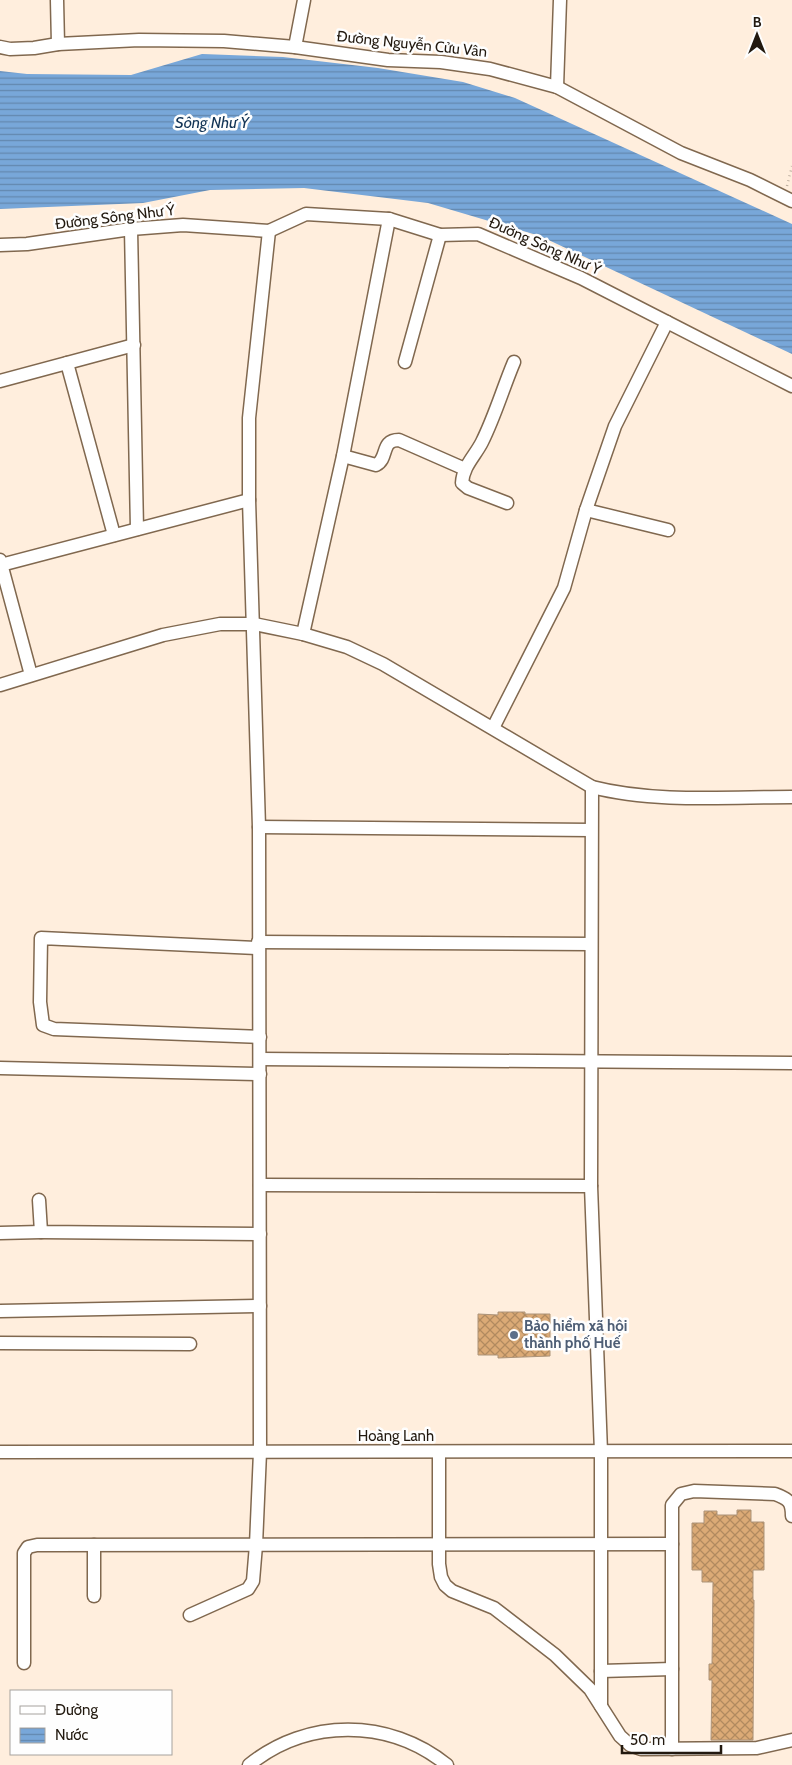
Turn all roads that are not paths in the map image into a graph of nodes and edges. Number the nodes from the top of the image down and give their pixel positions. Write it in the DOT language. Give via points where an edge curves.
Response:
graph roads {
  1 [pos="57,0"];
  2 [pos="304,0"];
  3 [pos="560,0"];
  4 [pos="58,44"];
  5 [pos="0,47"];
  6 [pos="294,47"];
  7 [pos="557,87"];
  8 [pos="788,199"];
  9 [pos="389,219"];
  10 [pos="131,229"];
  11 [pos="270,231"];
  12 [pos="440,235"];
  13 [pos="0,245"];
  14 [pos="667,322"];
  15 [pos="134,345"];
  16 [pos="405,362"];
  17 [pos="514,362"];
  18 [pos="67,363"];
  19 [pos="0,381"];
  20 [pos="792,386"];
  21 [pos="343,456"];
  22 [pos="465,469"];
  23 [pos="249,500"];
  24 [pos="507,503"];
  25 [pos="586,510"];
  26 [pos="137,529"];
  27 [pos="668,530"];
  28 [pos="114,536"];
  29 [pos="1,562"];
  30 [pos="254,624"];
  31 [pos="303,634"];
  32 [pos="31,675"];
  33 [pos="0,685"];
  34 [pos="493,728"];
  35 [pos="592,787"];
  36 [pos="792,797"];
  37 [pos="259,827"];
  38 [pos="591,830"];
  39 [pos="591,944"];
  40 [pos="258,945"];
  41 [pos="260,1037"];
  42 [pos="260,1059"];
  43 [pos="591,1062"];
  44 [pos="792,1063"];
  45 [pos="0,1068"];
  46 [pos="260,1074"];
  47 [pos="260,1185"];
  48 [pos="591,1186"];
  49 [pos="39,1200"];
  50 [pos="41,1232"];
  51 [pos="0,1233"];
  52 [pos="260,1234"];
  53 [pos="260,1306"];
  54 [pos="0,1312"];
  55 [pos="0,1343"];
  56 [pos="190,1344"];
  57 [pos="792,1451"];
  58 [pos="0,1452"];
  59 [pos="260,1452"];
  60 [pos="439,1452"];
  61 [pos="601,1452"];
  62 [pos="792,1516"];
  63 [pos="439,1544"];
  64 [pos="601,1544"];
  65 [pos="672,1544"];
  66 [pos="94,1545"];
  67 [pos="256,1545"];
  68 [pos="94,1596"];
  69 [pos="190,1615"];
  70 [pos="24,1663"];
  71 [pos="672,1669"];
  72 [pos="601,1671"];
  73 [pos="601,1706"];
  74 [pos="792,1740"];
  75 [pos="672,1749"];
  76 [pos="249,1765"];
  77 [pos="447,1765"];
  1 -- 4 [label="street"];
  2 -- 6 [label="street"];
  3 -- 7 [label="street"];
  4 -- 5 [label="street, Đường Nguyễn Cửu Vân" via="34,48"];
  4 -- 6 [label="street, Đường Nguyễn Cửu Vân" via="139,40 224,41"];
  6 -- 7 [label="street, Đường Nguyễn Cửu Vân" via="490,69"];
  7 -- 8 [label="street, Đường Nguyễn Cửu Vân" via="681,152"];
  9 -- 11 [label="street, Đường Sông Như Ý" via="306,214"];
  9 -- 12 [label="street, Đường Sông Như Ý"];
  9 -- 21 [label="street"];
  10 -- 11 [label="street, Đường Sông Như Ý" via="183,225"];
  10 -- 13 [label="street, Đường Sông Như Ý"];
  10 -- 15 [label="street"];
  11 -- 23 [label="street" via="249,418"];
  12 -- 14 [label="street, Đường Sông Như Ý" via="478,234 581,278"];
  12 -- 16 [label="street"];
  14 -- 20 [label="street, Đường Sông Như Ý"];
  14 -- 25 [label="street" via="615,426"];
  15 -- 18 [label="street"];
  15 -- 26 [label="street"];
  17 -- 22 [label="street" via="482,442"];
  18 -- 19 [label="street"];
  18 -- 28 [label="street"];
  21 -- 22 [label="street" via="376,465 382,460 388,443 399,440"];
  21 -- 31 [label="street"];
  22 -- 24 [label="street" via="462,483 468,488"];
  23 -- 26 [label="street"];
  23 -- 30 [label="street"];
  25 -- 27 [label="street"];
  25 -- 34 [label="street" via="564,588"];
  26 -- 28 [label="street"];
  28 -- 29 [label="street"];
  29 -- 32 [label="street"];
  30 -- 31 [label="street"];
  30 -- 32 [label="street" via="220,624 163,635"];
  30 -- 37 [label="street"];
  31 -- 34 [label="street" via="347,647 383,664"];
  32 -- 33 [label="street"];
  34 -- 35 [label="street"];
  35 -- 36 [label="street" via="614,793 665,797"];
  35 -- 38 [label="street"];
  37 -- 38 [label="street"];
  37 -- 40 [label="street"];
  38 -- 39 [label="street"];
  39 -- 40 [label="street"];
  39 -- 43 [label="street"];
  40 -- 41 [label="street"];
  40 -- 41 [label="street" via="41,938 40,1002 44,1025 54,1029"];
  41 -- 42 [label="street"];
  42 -- 43 [label="street"];
  42 -- 46 [label="street"];
  43 -- 44 [label="street"];
  43 -- 48 [label="street"];
  45 -- 46 [label="street"];
  46 -- 47 [label="street"];
  47 -- 48 [label="street"];
  47 -- 52 [label="street"];
  48 -- 61 [label="street"];
  49 -- 50 [label="street"];
  50 -- 51 [label="street"];
  50 -- 52 [label="street"];
  52 -- 53 [label="street"];
  53 -- 54 [label="street"];
  53 -- 59 [label="street"];
  55 -- 56 [label="street"];
  57 -- 61 [label="street, Hoàng Lanh"];
  58 -- 59 [label="street, Hoàng Lanh"];
  59 -- 60 [label="street, Hoàng Lanh"];
  59 -- 67 [label="street"];
  60 -- 61 [label="street, Hoàng Lanh"];
  60 -- 63 [label="street"];
  61 -- 64 [label="street"];
  62 -- 65 [label="street" via="792,1506 787,1499 775,1494 694,1490 681,1494 672,1505"];
  63 -- 64 [label="street"];
  63 -- 67 [label="street"];
  63 -- 73 [label="street" via="441,1577 445,1585 494,1608 555,1655 590,1689"];
  64 -- 65 [label="street"];
  64 -- 72 [label="street"];
  65 -- 71 [label="street"];
  66 -- 67 [label="street"];
  66 -- 68 [label="street"];
  66 -- 70 [label="street" via="37,1545 28,1547 24,1553"];
  67 -- 69 [label="street" via="253,1581 248,1589"];
  71 -- 72 [label="street"];
  71 -- 75 [label="street"];
  72 -- 73 [label="street"];
  73 -- 75 [label="street" via="630,1746"];
  74 -- 75 [label="street" via="757,1748"];
  76 -- 77 [label="street" via="289,1741 318,1732 348,1729 378,1732 408,1741"];
}
